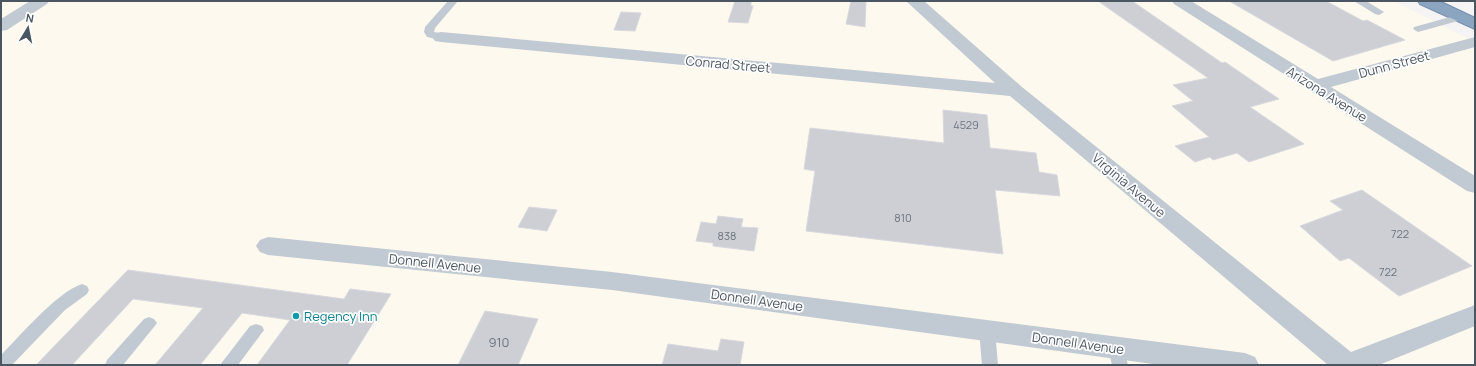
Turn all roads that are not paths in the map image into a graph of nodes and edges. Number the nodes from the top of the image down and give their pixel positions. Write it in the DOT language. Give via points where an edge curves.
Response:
graph roads {
  1 [pos="41,1"];
  2 [pos="453,1"];
  3 [pos="914,1"];
  4 [pos="1180,1"];
  5 [pos="1359,1"];
  6 [pos="1426,1"];
  7 [pos="1379,12"];
  8 [pos="1468,21"];
  9 [pos="1,26"];
  10 [pos="1418,30"];
  11 [pos="441,37"];
  12 [pos="1475,42"];
  13 [pos="1314,86"];
  14 [pos="1015,91"];
  15 [pos="1475,186"];
  16 [pos="268,246"];
  17 [pos="82,290"];
  18 [pos="1475,315"];
  19 [pos="150,323"];
  20 [pos="256,330"];
  21 [pos="987,330"];
  22 [pos="1118,356"];
  23 [pos="1176,360"];
  24 [pos="1,365"];
  25 [pos="113,365"];
  26 [pos="228,365"];
  27 [pos="990,365"];
  28 [pos="1245,365"];
  29 [pos="1348,365"];
  1 -- 9 [label="street"];
  2 -- 11 [label="lane" via="430,27 431,35"];
  3 -- 14 [label="street, Virginia Avenue"];
  4 -- 13 [label="street, Arizona Avenue"];
  5 -- 7 [label="lane"];
  6 -- 8 [label="highway"];
  8 -- 10 [label="lane"];
  11 -- 14 [label="street, Conrad Street"];
  12 -- 13 [label="street, Dunn Street"];
  13 -- 15 [label="street, Arizona Avenue"];
  14 -- 29 [label="street, Virginia Avenue"];
  16 -- 21 [label="street, Donnell Avenue" via="612,281"];
  17 -- 24 [label="lane" via="60,306"];
  18 -- 29 [label="street"];
  19 -- 25 [label="lane"];
  20 -- 26 [label="lane"];
  21 -- 22 [label="street, Donnell Avenue"];
  21 -- 27 [label="lane"];
  22 -- 23 [label="street, Donnell Avenue"];
  23 -- 28 [label="street, Donnell Avenue"];
}
